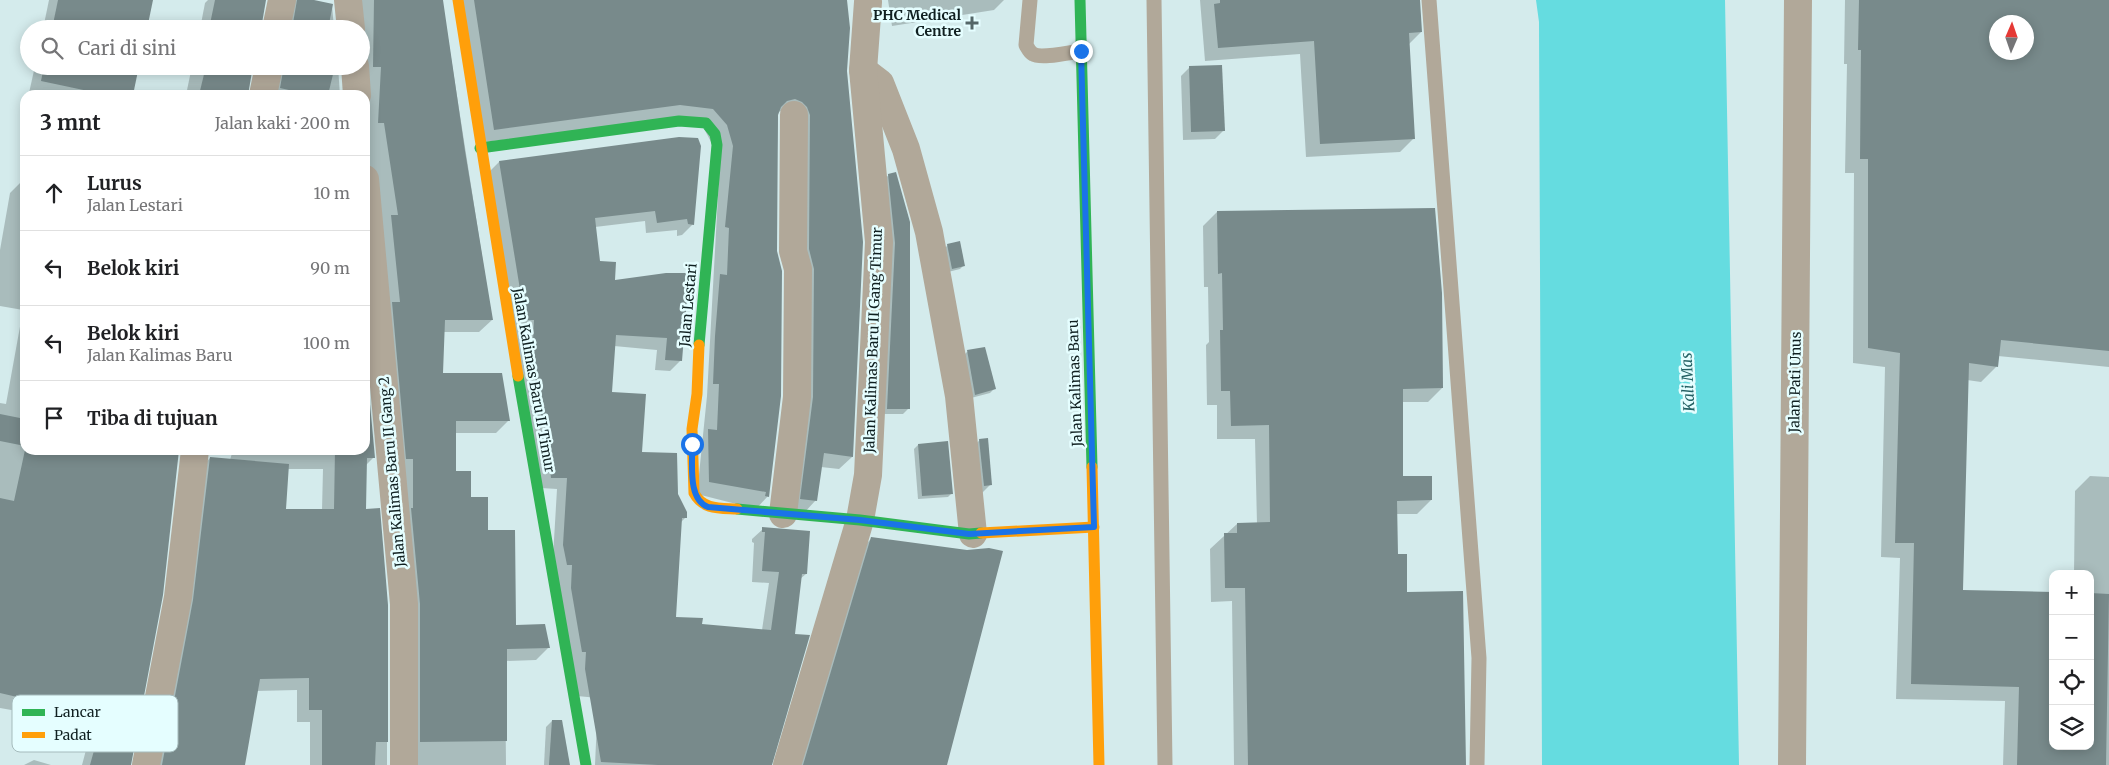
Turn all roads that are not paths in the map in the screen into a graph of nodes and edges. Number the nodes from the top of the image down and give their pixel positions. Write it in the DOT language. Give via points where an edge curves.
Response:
graph roads {
  1 [pos="282,0"];
  2 [pos="348,0"];
  3 [pos="458,0"];
  4 [pos="1030,0"];
  5 [pos="1080,0"];
  6 [pos="1154,0"];
  7 [pos="1429,0"];
  8 [pos="1798,0"];
  9 [pos="868,2"];
  10 [pos="278,20"];
  11 [pos="350,20"];
  12 [pos="1081,51"];
  13 [pos="864,70"];
  14 [pos="266,75"];
  15 [pos="355,75"];
  16 [pos="264,90"];
  17 [pos="356,90"];
  18 [pos="794,115"];
  19 [pos="480,148"];
  20 [pos="370,233"];
  21 [pos="194,455"];
  22 [pos="784,514"];
  23 [pos="860,520"];
  24 [pos="1094,527"];
  25 [pos="973,534"];
  26 [pos="159,695"];
  27 [pos="148,752"];
  28 [pos="146,765"];
  29 [pos="404,765"];
  30 [pos="586,765"];
  31 [pos="787,765"];
  32 [pos="1099,765"];
  33 [pos="1165,765"];
  34 [pos="1477,765"];
  35 [pos="1792,765"];
  1 -- 10 [label="street"];
  2 -- 11 [label="street"];
  3 -- 19 [label="street, Jalan Kalimas Baru II Timur"];
  4 -- 12 [label="lane" via="1026,45 1033,54"];
  5 -- 12 [label="street, Jalan Kalimas Baru"];
  6 -- 33 [label="lane"];
  7 -- 34 [label="lane" via="1479,658"];
  8 -- 35 [label="street, Jalan Pati Unus"];
  9 -- 13 [label="street, Jalan Kalimas Baru II Gang Timur"];
  12 -- 24 [label="street, Jalan Kalimas Baru"];
  13 -- 23 [label="street, Jalan Kalimas Baru II Gang Timur" via="879,242 868,476"];
  13 -- 25 [label="street" via="880,83 906,149 929,232 959,396"];
  14 -- 16 [label="street"];
  15 -- 17 [label="street"];
  18 -- 22 [label="street" via="797,397"];
  19 -- 22 [label="street, Jalan Lestari" via="679,122 706,123 715,134 717,145 692,429 694,493 698,501 708,507"];
  19 -- 30 [label="street, Jalan Kalimas Baru II Timur"];
  20 -- 29 [label="street, Jalan Kalimas Baru II Gang 2" via="404,604"];
  21 -- 26 [label="street" via="178,597"];
  22 -- 23 [label="street"];
  23 -- 25 [label="street"];
  23 -- 31 [label="street, Jalan Kalimas Baru II Gang Timur"];
  24 -- 25 [label="street"];
  24 -- 32 [label="street, Jalan Kalimas Baru"];
  27 -- 28 [label="street"];
}
